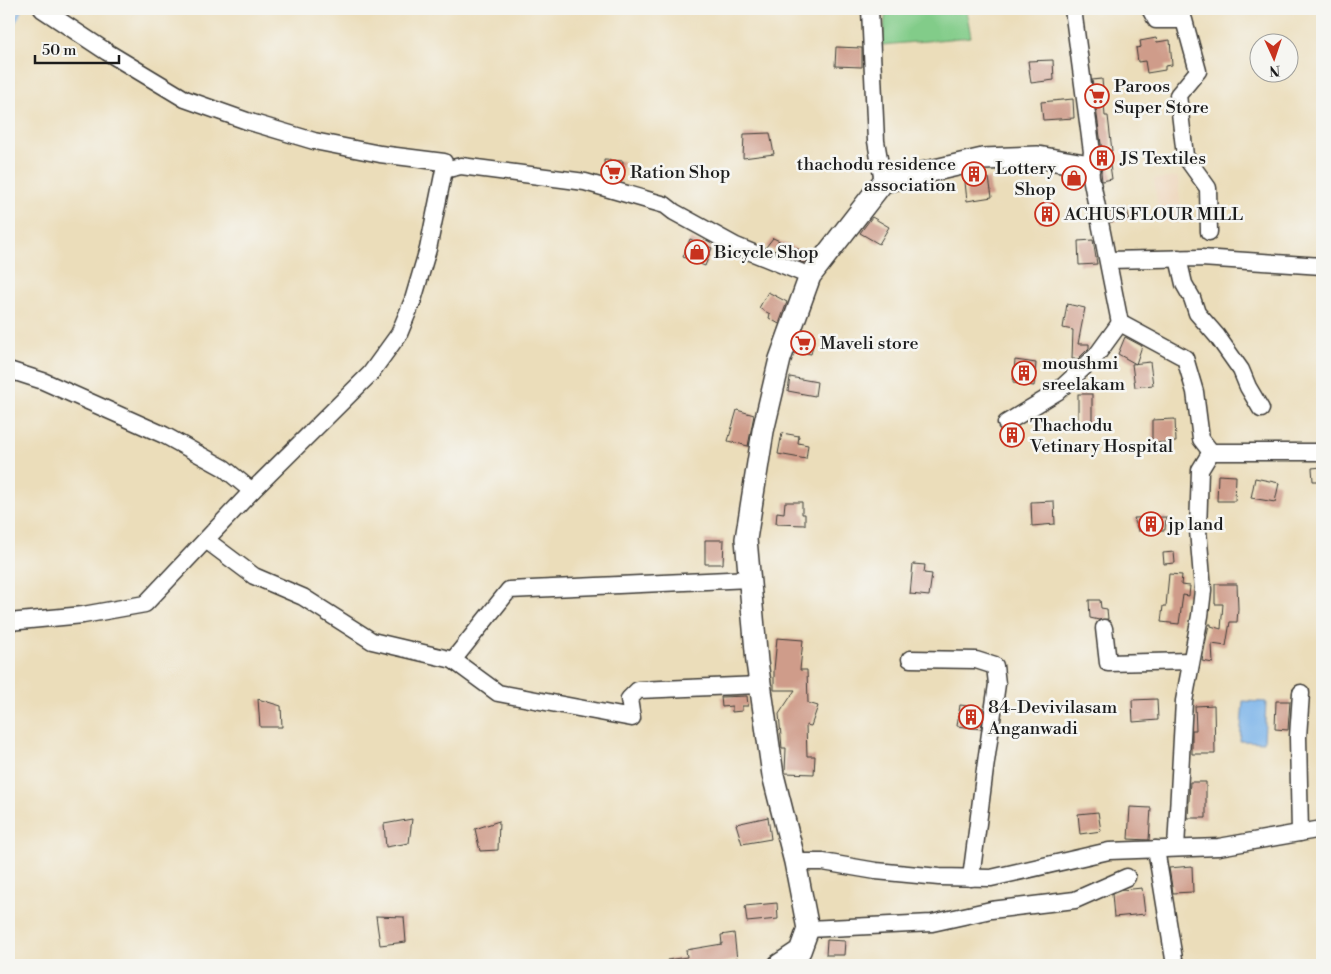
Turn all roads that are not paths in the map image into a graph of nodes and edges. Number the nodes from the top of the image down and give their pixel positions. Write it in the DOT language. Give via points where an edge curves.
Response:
graph roads {
  1 [pos="42,9"];
  2 [pos="870,9"];
  3 [pos="1073,9"];
  4 [pos="1150,9"];
  5 [pos="1090,166"];
  6 [pos="444,170"];
  7 [pos="883,182"];
  8 [pos="1209,232"];
  9 [pos="1178,258"];
  10 [pos="1108,260"];
  11 [pos="1322,266"];
  12 [pos="810,276"];
  13 [pos="1120,323"];
  14 [pos="9,370"];
  15 [pos="1261,409"];
  16 [pos="1006,423"];
  17 [pos="1211,452"];
  18 [pos="1322,452"];
  19 [pos="252,491"];
  20 [pos="206,540"];
  21 [pos="750,579"];
  22 [pos="9,622"];
  23 [pos="1104,628"];
  24 [pos="910,659"];
  25 [pos="453,660"];
  26 [pos="1192,661"];
  27 [pos="760,685"];
  28 [pos="1301,693"];
  29 [pos="1322,829"];
  30 [pos="1300,833"];
  31 [pos="1176,848"];
  32 [pos="1156,849"];
  33 [pos="796,862"];
  34 [pos="1127,877"];
  35 [pos="971,878"];
  36 [pos="808,929"];
  37 [pos="779,965"];
  38 [pos="1174,965"];
  1 -- 6 [label="street" via="185,99 314,141 444,162"];
  2 -- 7 [label="street" via="876,141"];
  3 -- 5 [label="street" via="1092,152"];
  4 -- 8 [label="street" via="1156,20 1184,20 1198,71 1178,95 1185,156 1208,188"];
  5 -- 7 [label="main road" via="1038,158 983,159"];
  5 -- 10 [label="street"];
  6 -- 12 [label="street" via="461,166 585,182 665,204 736,246"];
  6 -- 19 [label="street" via="428,248 399,334 370,374"];
  7 -- 12 [label="main road"];
  9 -- 10 [label="street"];
  9 -- 11 [label="street"];
  9 -- 15 [label="street" via="1184,284 1197,313 1242,370"];
  10 -- 13 [label="street"];
  12 -- 21 [label="main road" via="780,359 763,431 746,539"];
  13 -- 16 [label="street" via="1096,356 1057,392"];
  13 -- 17 [label="street" via="1185,358 1195,392 1201,439"];
  14 -- 19 [label="street" via="43,381 164,435 224,468"];
  17 -- 18 [label="street"];
  17 -- 26 [label="street" via="1200,470 1198,530 1202,590"];
  19 -- 20 [label="street"];
  20 -- 22 [label="street" via="145,604 83,615"];
  20 -- 25 [label="street" via="254,576 303,597 372,641"];
  21 -- 25 [label="street" via="509,590"];
  21 -- 27 [label="main road"];
  23 -- 26 [label="street" via="1108,663"];
  24 -- 35 [label="street" via="976,660 995,666 997,684"];
  25 -- 27 [label="street" via="498,694 632,718 629,699 638,690"];
  26 -- 31 [label="street" via="1184,701"];
  27 -- 33 [label="main road" via="773,774"];
  28 -- 30 [label="street" via="1298,737"];
  29 -- 30 [label="street"];
  30 -- 31 [label="street" via="1219,847"];
  31 -- 32 [label="street"];
  32 -- 35 [label="street" via="1109,851 991,878"];
  32 -- 38 [label="street"];
  33 -- 35 [label="street"];
  33 -- 36 [label="main road"];
  34 -- 36 [label="street" via="1075,900 991,910 932,923"];
  36 -- 37 [label="main road" via="800,950"];
}
